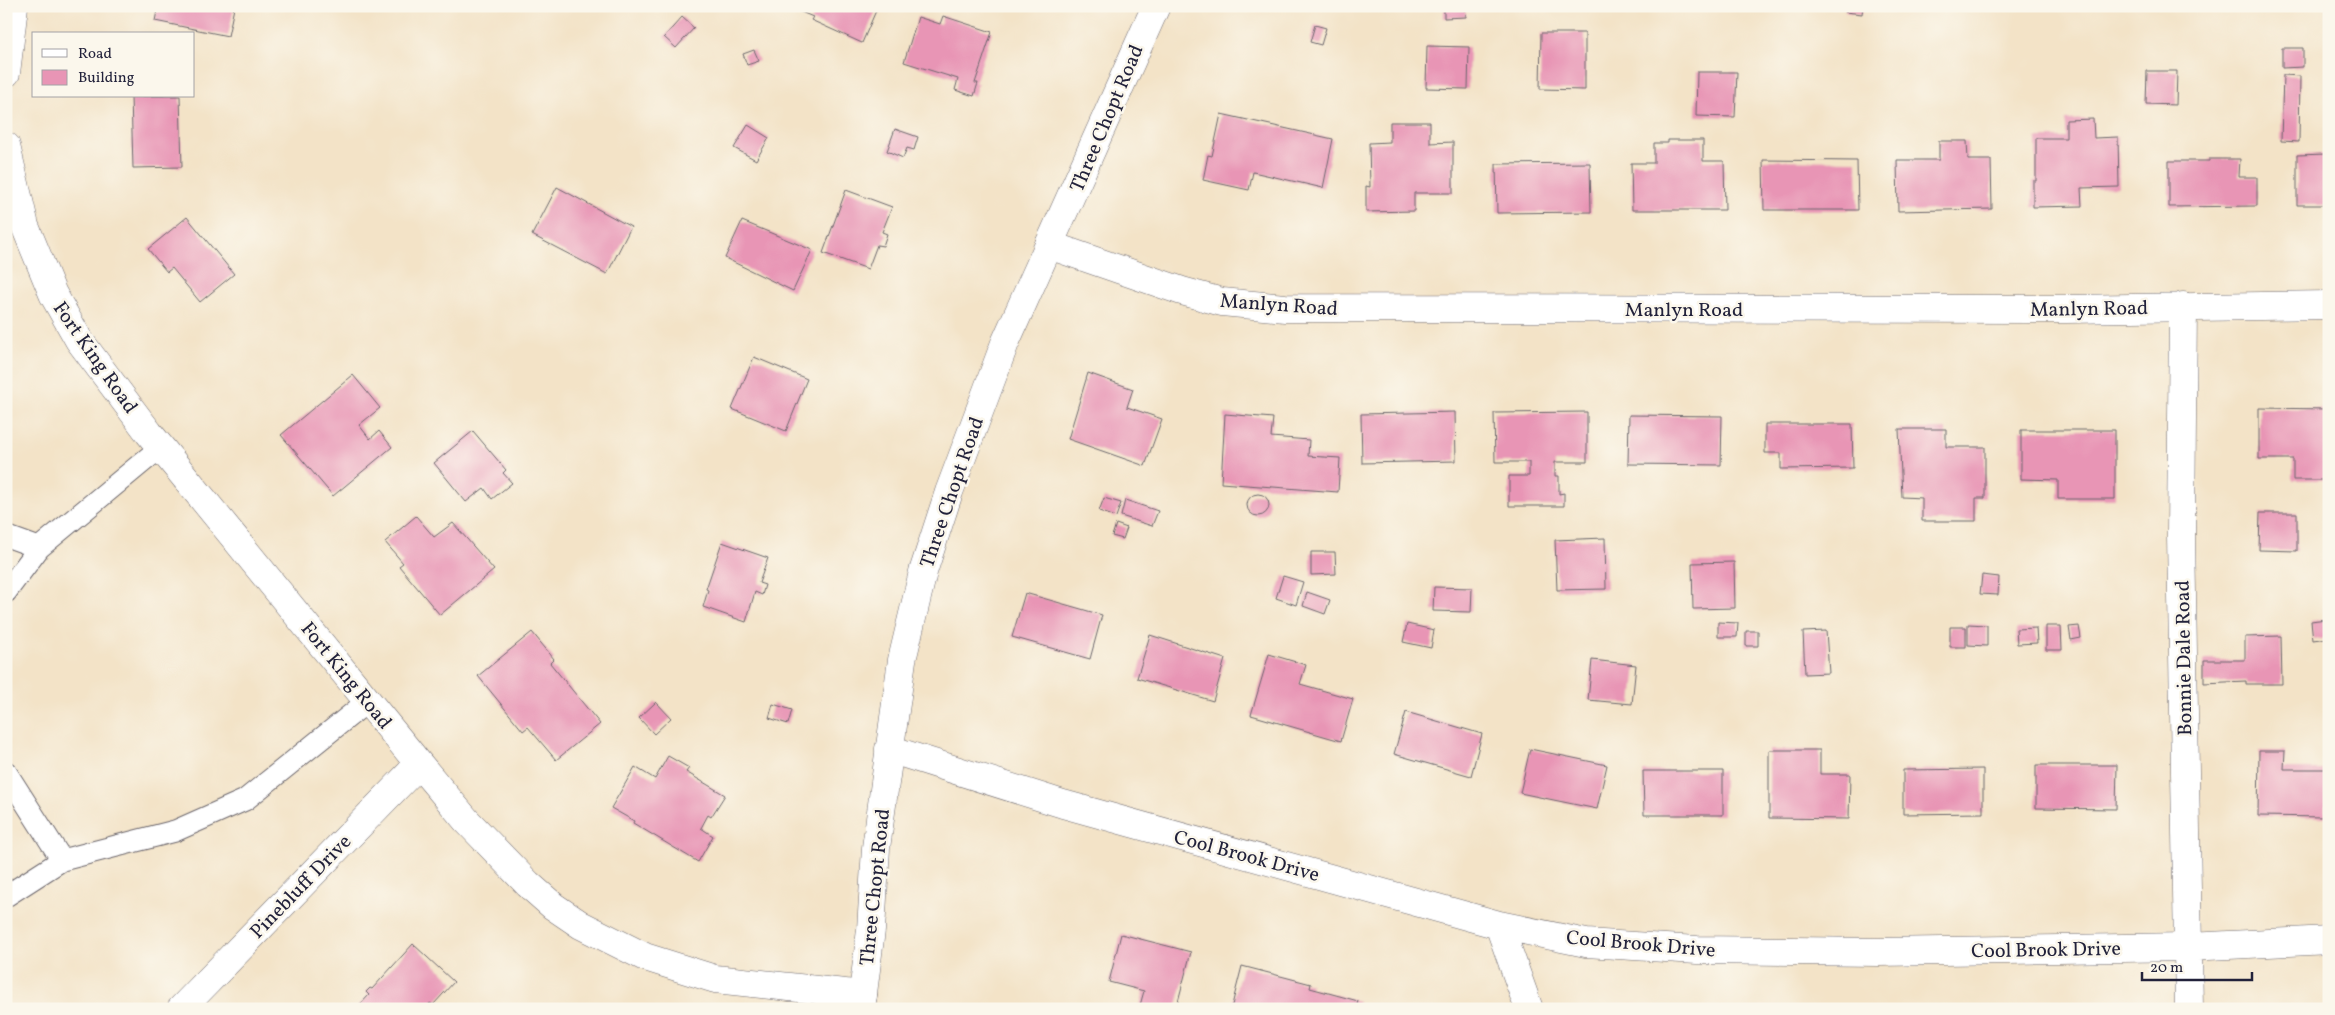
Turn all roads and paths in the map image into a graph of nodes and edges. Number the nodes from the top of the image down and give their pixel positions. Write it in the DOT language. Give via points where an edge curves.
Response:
graph roads {
  1 [pos="14,6"];
  2 [pos="1156,6"];
  3 [pos="6,73"];
  4 [pos="6,146"];
  5 [pos="1049,246"];
  6 [pos="2329,305"];
  7 [pos="2183,306"];
  8 [pos="161,447"];
  9 [pos="6,536"];
  10 [pos="39,548"];
  11 [pos="6,592"];
  12 [pos="368,701"];
  13 [pos="889,749"];
  14 [pos="419,764"];
  15 [pos="6,772"];
  16 [pos="62,860"];
  17 [pos="6,896"];
  18 [pos="1499,925"];
  19 [pos="2329,940"];
  20 [pos="2188,947"];
  21 [pos="862,1002"];
  22 [pos="181,1009"];
  23 [pos="1529,1009"];
  24 [pos="2189,1009"];
  1 -- 3 [label="street"];
  2 -- 5 [label="street, Three Chopt Road"];
  4 -- 8 [label="street, Fort King Road" via="24,226 53,294 79,340"];
  5 -- 7 [label="street, Manlyn Road" via="1214,300 1285,308 2027,309"];
  5 -- 13 [label="street, Three Chopt Road" via="1005,343 923,572 902,660"];
  6 -- 7 [label="street, Manlyn Road"];
  7 -- 20 [label="street, Bonnie Dale Road" via="2181,535"];
  8 -- 10 [label="lane"];
  8 -- 12 [label="street, Fort King Road"];
  9 -- 10 [label="lane"];
  10 -- 11 [label="lane"];
  12 -- 14 [label="street, Fort King Road"];
  12 -- 16 [label="lane" via="245,800 175,831"];
  13 -- 18 [label="street, Cool Brook Drive" via="1063,804"];
  13 -- 21 [label="street, Three Chopt Road"];
  14 -- 21 [label="street, Fort King Road" via="466,820 528,884 581,925 645,957 715,979"];
  14 -- 22 [label="street, Pinebluff Drive"];
  15 -- 16 [label="lane"];
  16 -- 17 [label="lane"];
  18 -- 20 [label="street, Cool Brook Drive" via="1586,942 1697,950 1878,952"];
  18 -- 23 [label="street"];
  19 -- 20 [label="street, Cool Brook Drive"];
  20 -- 24 [label="street, Bonnie Dale Road"];
}
